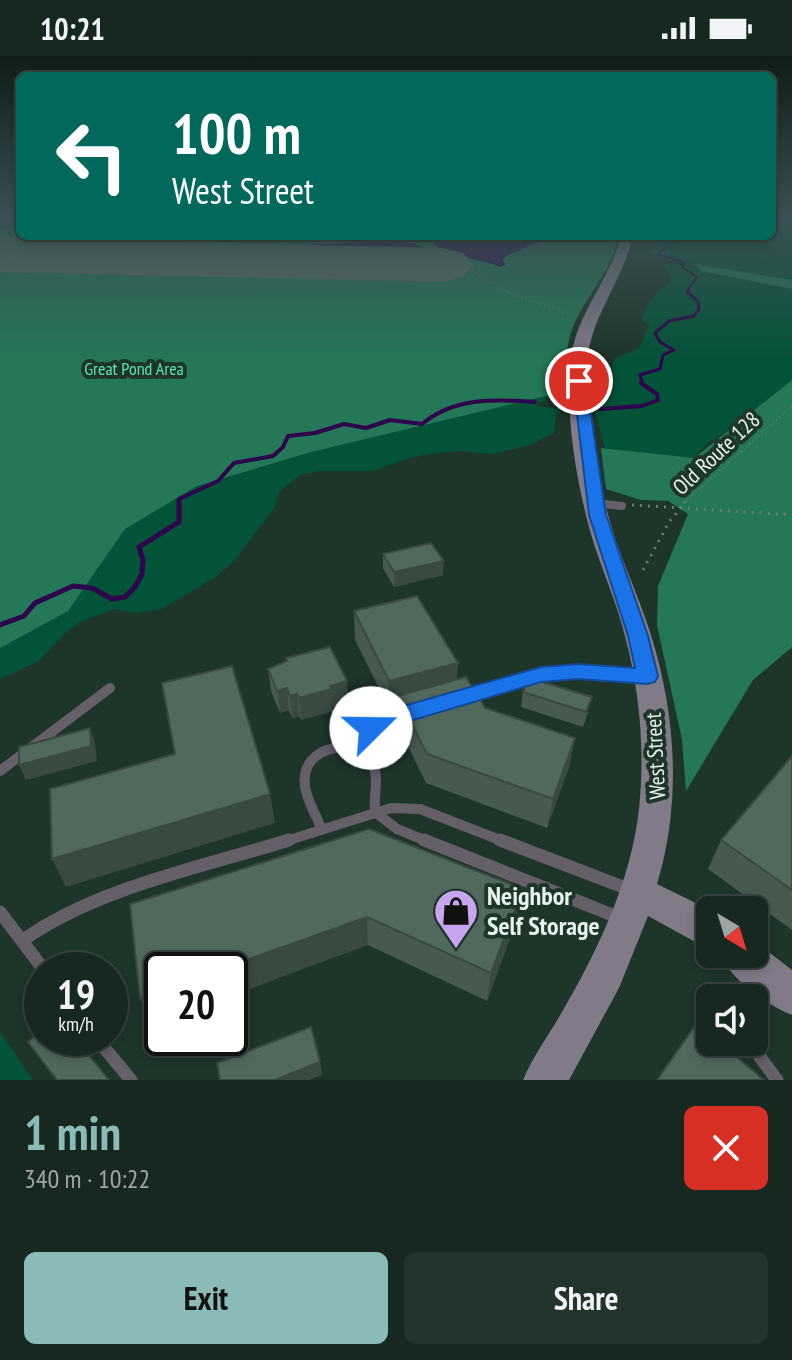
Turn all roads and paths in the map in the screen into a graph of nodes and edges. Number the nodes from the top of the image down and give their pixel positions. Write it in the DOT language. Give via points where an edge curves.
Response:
graph roads {
  1 [pos="463,265"];
  2 [pos="619,265"];
  3 [pos="588,319"];
  4 [pos="792,406"];
  5 [pos="608,504"];
  6 [pos="679,509"];
  7 [pos="792,515"];
  8 [pos="643,570"];
  9 [pos="647,676"];
  10 [pos="110,688"];
  11 [pos="460,698"];
  12 [pos="420,710"];
  13 [pos="357,750"];
  14 [pos="0,771"];
  15 [pos="375,812"];
  16 [pos="321,828"];
  17 [pos="634,908"];
  18 [pos="0,912"];
  19 [pos="696,923"];
  20 [pos="22,941"];
  21 [pos="30,952"];
  22 [pos="111,1056"];
  23 [pos="760,1056"];
  24 [pos="131,1080"];
  25 [pos="545,1080"];
  26 [pos="777,1080"];
  1 -- 3 [label="path" via="511,294"];
  2 -- 3 [label="main road, West Street"];
  3 -- 5 [label="main road, West Street" via="579,353 582,406"];
  4 -- 6 [label="path, Old Route 128"];
  5 -- 6 [label="path"];
  5 -- 9 [label="main road, West Street"];
  6 -- 7 [label="path"];
  6 -- 8 [label="path, Old Route 128"];
  9 -- 11 [label="lane" via="553,673"];
  9 -- 17 [label="main road, West Street" via="658,742 658,788 652,844"];
  10 -- 14 [label="lane"];
  12 -- 13 [label="lane" via="376,723"];
  13 -- 15 [label="lane" via="375,769"];
  13 -- 16 [label="lane" via="330,749 308,766 305,783"];
  15 -- 16 [label="lane"];
  15 -- 17 [label="lane" via="404,833"];
  15 -- 17 [label="lane" via="420,809"];
  16 -- 20 [label="lane" via="96,900 51,920"];
  17 -- 19 [label="main road" via="680,912"];
  17 -- 25 [label="main road, West Street" via="592,999"];
  18 -- 20 [label="lane"];
  20 -- 21 [label="lane"];
  22 -- 24 [label="lane"];
  23 -- 26 [label="lane"];
}
